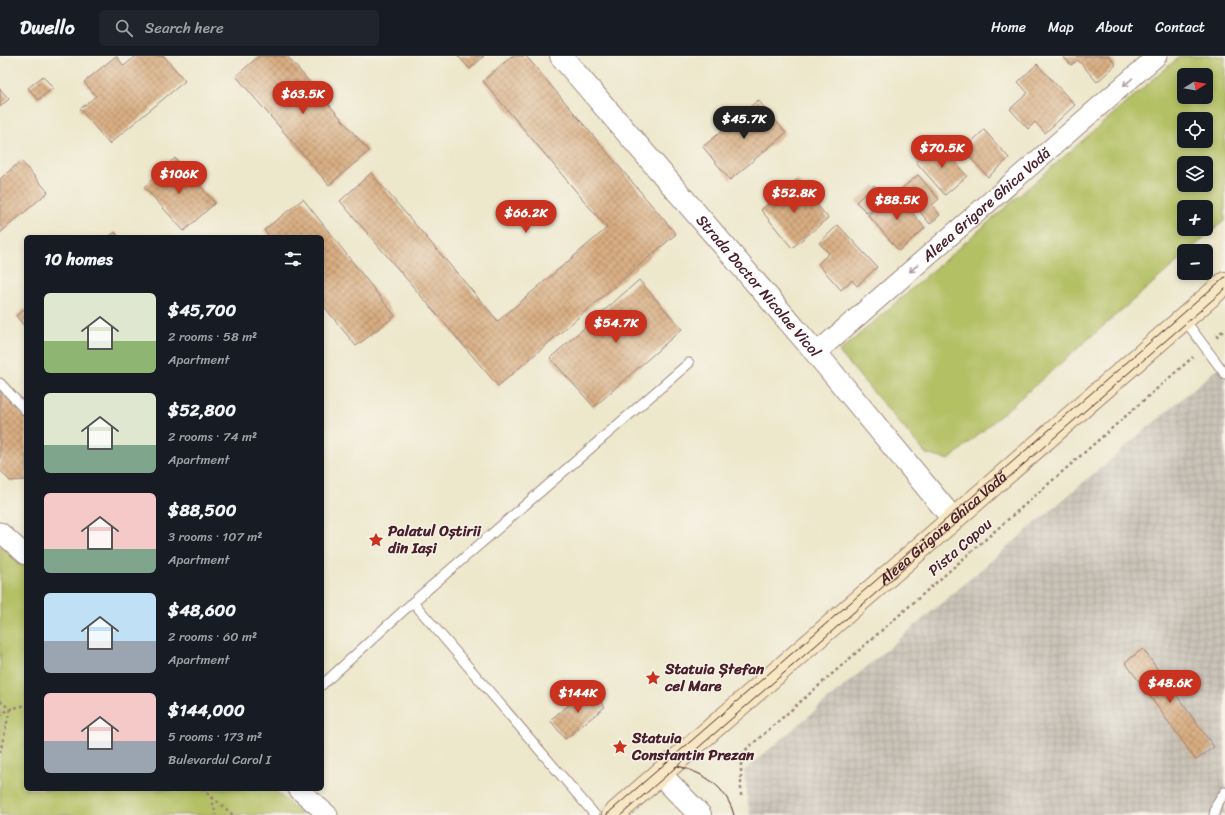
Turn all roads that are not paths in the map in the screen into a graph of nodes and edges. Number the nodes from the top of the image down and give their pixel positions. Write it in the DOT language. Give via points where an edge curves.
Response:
graph roads {
  1 [pos="561,56"];
  2 [pos="1157,56"];
  3 [pos="1225,283"];
  4 [pos="1184,319"];
  5 [pos="816,353"];
  6 [pos="689,363"];
  7 [pos="1225,374"];
  8 [pos="0,383"];
  9 [pos="24,409"];
  10 [pos="953,518"];
  11 [pos="0,532"];
  12 [pos="24,553"];
  13 [pos="413,602"];
  14 [pos="324,683"];
  15 [pos="660,774"];
  16 [pos="300,791"];
  17 [pos="1225,792"];
  18 [pos="328,815"];
  19 [pos="596,815"];
  20 [pos="613,815"];
  21 [pos="700,815"];
  22 [pos="1214,815"];
  1 -- 5 [label="street, Strada Doctor Nicolae Vicol"];
  2 -- 5 [label="street, Aleea Grigore Ghica Vodă, one-way"];
  3 -- 4 [label="main road, Aleea Grigore Ghica Vodă"];
  4 -- 7 [label="lane"];
  4 -- 10 [label="main road, Aleea Grigore Ghica Vodă"];
  5 -- 10 [label="street, Strada Doctor Nicolae Vicol"];
  6 -- 13 [label="lane"];
  8 -- 9 [label="lane"];
  10 -- 15 [label="main road, Aleea Grigore Ghica Vodă"];
  11 -- 12 [label="street"];
  13 -- 14 [label="lane"];
  13 -- 19 [label="lane"];
  15 -- 20 [label="main road, Aleea Grigore Ghica Vodă"];
  15 -- 21 [label="street"];
  16 -- 18 [label="street"];
  17 -- 22 [label="lane" via="1216,806"];
}
